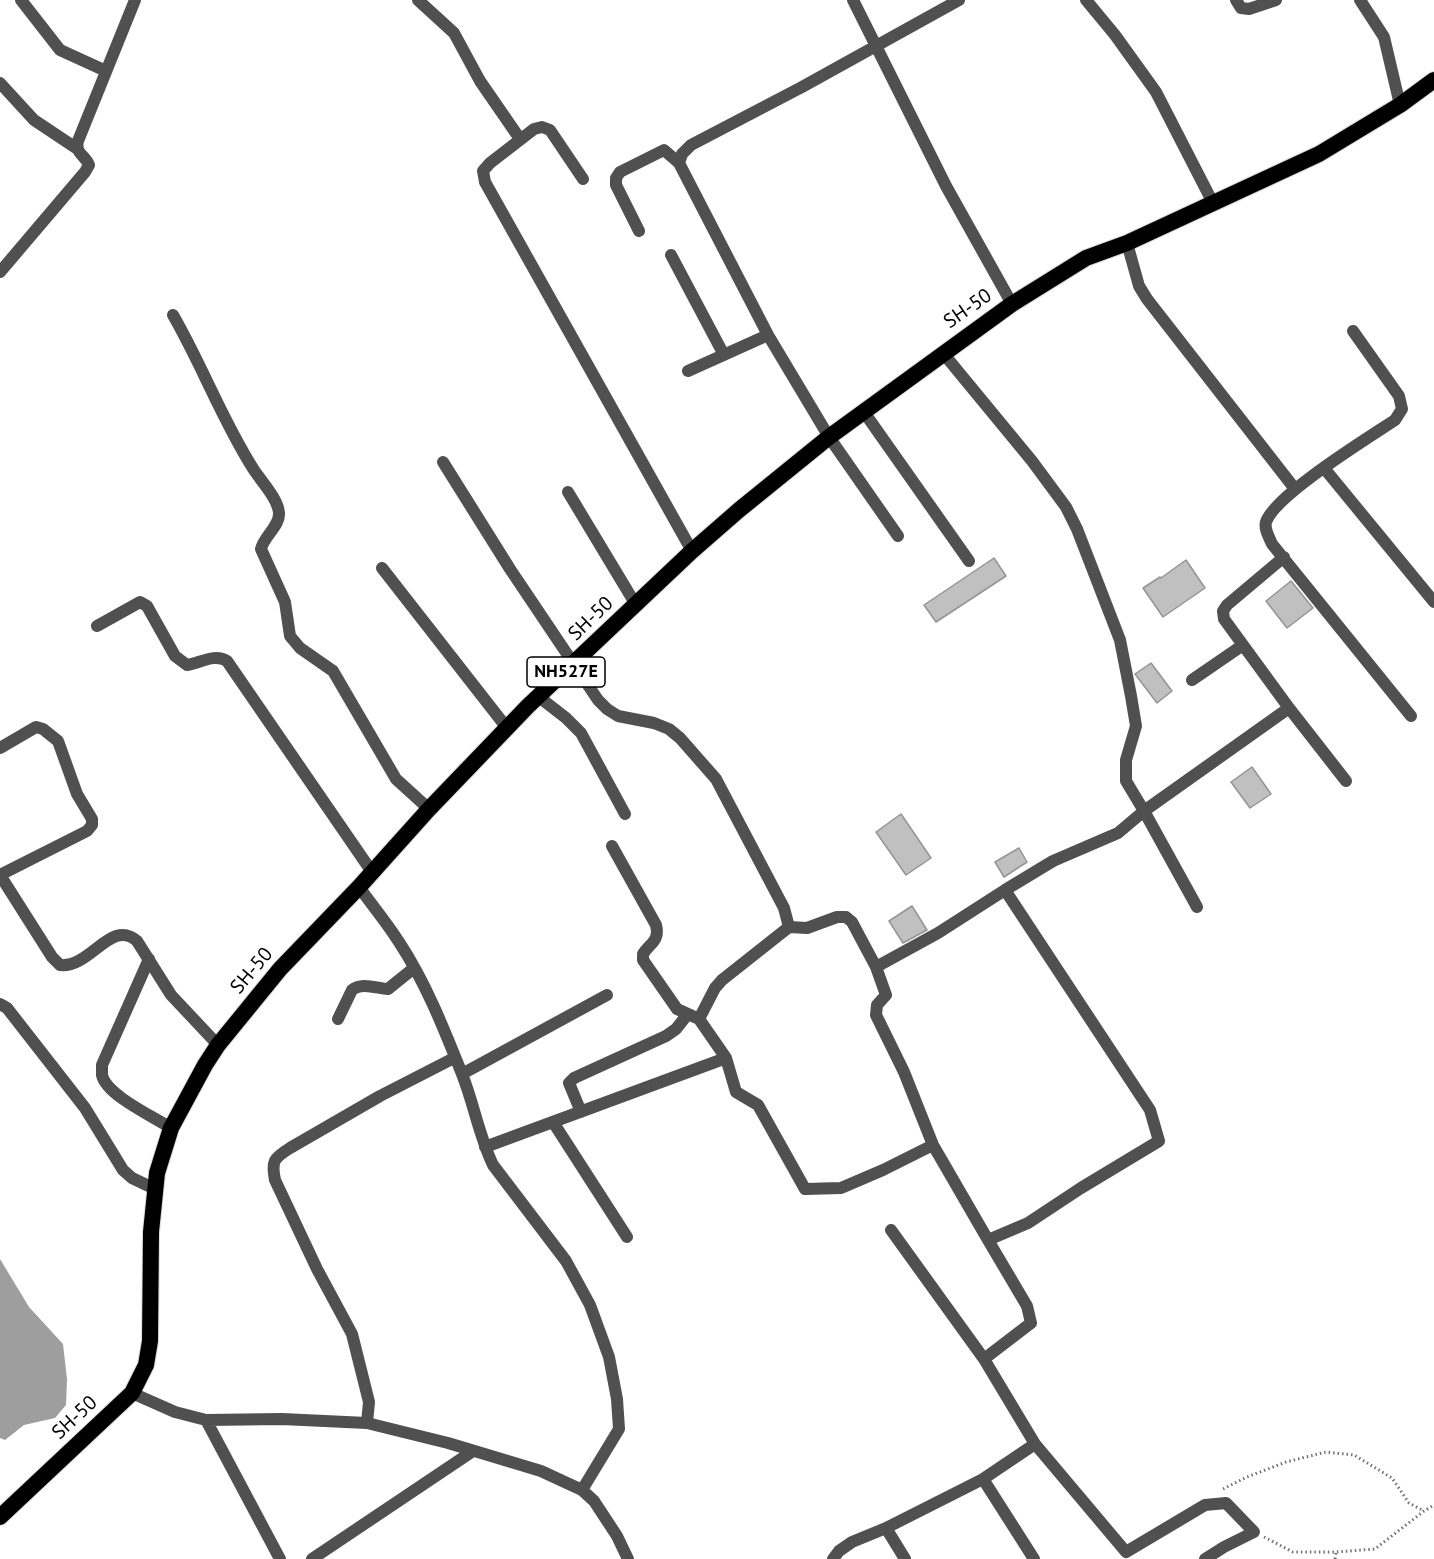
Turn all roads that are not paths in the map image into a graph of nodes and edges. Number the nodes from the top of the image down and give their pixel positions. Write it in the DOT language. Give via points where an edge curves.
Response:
graph roads {
  1 [pos="21,0"];
  2 [pos="135,0"];
  3 [pos="418,0"];
  4 [pos="853,0"];
  5 [pos="958,0"];
  6 [pos="1086,0"];
  7 [pos="1236,0"];
  8 [pos="1276,0"];
  9 [pos="1360,0"];
  10 [pos="876,45"];
  11 [pos="106,70"];
  12 [pos="1434,80"];
  13 [pos="0,83"];
  14 [pos="1400,105"];
  15 [pos="520,139"];
  16 [pos="76,148"];
  17 [pos="679,163"];
  18 [pos="583,179"];
  19 [pos="1214,203"];
  20 [pos="639,231"];
  21 [pos="1127,243"];
  22 [pos="670,255"];
  23 [pos="0,272"];
  24 [pos="1012,304"];
  25 [pos="172,315"];
  26 [pos="1353,331"];
  27 [pos="768,335"];
  28 [pos="943,353"];
  29 [pos="724,355"];
  30 [pos="688,370"];
  31 [pos="864,412"];
  32 [pos="829,437"];
  33 [pos="443,462"];
  34 [pos="1324,468"];
  35 [pos="1295,489"];
  36 [pos="568,492"];
  37 [pos="898,536"];
  38 [pos="692,551"];
  39 [pos="1284,557"];
  40 [pos="969,561"];
  41 [pos="382,568"];
  42 [pos="1434,602"];
  43 [pos="636,604"];
  44 [pos="97,626"];
  45 [pos="1243,645"];
  46 [pos="573,665"];
  47 [pos="1192,680"];
  48 [pos="539,697"];
  49 [pos="1289,708"];
  50 [pos="1411,716"];
  51 [pos="507,728"];
  52 [pos="0,748"];
  53 [pos="1346,781"];
  54 [pos="429,808"];
  55 [pos="1144,810"];
  56 [pos="625,814"];
  57 [pos="612,846"];
  58 [pos="372,872"];
  59 [pos="0,874"];
  60 [pos="358,887"];
  61 [pos="1005,890"];
  62 [pos="1197,907"];
  63 [pos="789,927"];
  64 [pos="149,959"];
  65 [pos="876,967"];
  66 [pos="414,968"];
  67 [pos="607,995"];
  68 [pos="0,1004"];
  69 [pos="693,1017"];
  70 [pos="338,1019"];
  71 [pos="218,1045"];
  72 [pos="454,1058"];
  73 [pos="726,1058"];
  74 [pos="462,1074"];
  75 [pos="581,1112"];
  76 [pos="553,1122"];
  77 [pos="171,1128"];
  78 [pos="933,1144"];
  79 [pos="484,1147"];
  80 [pos="155,1188"];
  81 [pos="891,1230"];
  82 [pos="627,1238"];
  83 [pos="988,1240"];
  84 [pos="984,1359"];
  85 [pos="132,1393"];
  86 [pos="206,1420"];
  87 [pos="367,1423"];
  88 [pos="1035,1444"];
  89 [pos="473,1451"];
  90 [pos="983,1479"];
  91 [pos="582,1490"];
  92 [pos="0,1516"];
  93 [pos="886,1528"];
  94 [pos="280,1559"];
  95 [pos="312,1559"];
  96 [pos="628,1559"];
  97 [pos="833,1559"];
  98 [pos="904,1559"];
  99 [pos="1034,1559"];
  100 [pos="1205,1559"];
  1 -- 11 [label="street" via="60,50"];
  2 -- 11 [label="street"];
  3 -- 15 [label="street" via="454,33 480,81"];
  4 -- 10 [label="street"];
  5 -- 10 [label="street"];
  6 -- 19 [label="street" via="1156,92"];
  7 -- 8 [label="street" via="1241,8 1250,9"];
  9 -- 14 [label="street" via="1384,37"];
  10 -- 17 [label="street" via="691,145"];
  10 -- 24 [label="street" via="946,186"];
  11 -- 16 [label="street"];
  12 -- 14 [label="highway, SH-50 / NH527E"];
  13 -- 16 [label="street" via="34,120"];
  14 -- 19 [label="highway, SH-50 / NH527E" via="1319,154"];
  15 -- 18 [label="street" via="534,129 550,130"];
  15 -- 38 [label="street" via="483,171 485,182"];
  16 -- 23 [label="street" via="87,159 85,172"];
  17 -- 20 [label="street" via="664,150 620,172 616,178"];
  17 -- 27 [label="street"];
  19 -- 21 [label="highway, SH-50 / NH527E"];
  21 -- 24 [label="highway, SH-50 / NH527E" via="1086,258"];
  21 -- 35 [label="street" via="1147,299"];
  22 -- 29 [label="street"];
  24 -- 28 [label="highway, SH-50 / NH527E"];
  25 -- 54 [label="street" via="246,458 276,503 278,521 261,549 285,602 290,636 333,671 396,778"];
  26 -- 34 [label="street" via="1398,396 1402,409 1395,420"];
  27 -- 29 [label="street"];
  27 -- 32 [label="street"];
  28 -- 31 [label="highway, SH-50 / NH527E"];
  28 -- 55 [label="street" via="1032,461 1077,529 1120,640 1136,726 1126,760 1126,781"];
  29 -- 30 [label="street"];
  31 -- 32 [label="highway, SH-50 / NH527E"];
  31 -- 40 [label="street"];
  32 -- 37 [label="street"];
  32 -- 38 [label="highway, SH-50 / NH527E"];
  33 -- 46 [label="street"];
  34 -- 35 [label="street"];
  34 -- 42 [label="street"];
  35 -- 39 [label="street" via="1266,523 1272,544"];
  36 -- 43 [label="street"];
  38 -- 43 [label="highway, SH-50 / NH527E"];
  39 -- 45 [label="street" via="1223,611 1224,619"];
  39 -- 50 [label="street"];
  41 -- 51 [label="street"];
  43 -- 46 [label="highway, SH-50 / NH527E"];
  44 -- 58 [label="street" via="140,602 147,606 181,662 187,665 213,658 227,661"];
  45 -- 47 [label="street"];
  45 -- 49 [label="street"];
  46 -- 48 [label="highway, SH-50 / NH527E"];
  46 -- 63 [label="street" via="607,709 618,716 669,729 716,779 784,908"];
  48 -- 51 [label="highway, SH-50 / NH527E"];
  48 -- 56 [label="street" via="581,734"];
  49 -- 53 [label="street"];
  49 -- 55 [label="street"];
  51 -- 54 [label="highway, SH-50 / NH527E"];
  52 -- 59 [label="street" via="29,730 43,729 58,741 77,794 92,819 87,831"];
  54 -- 58 [label="highway, SH-50 / NH527E"];
  55 -- 61 [label="street" via="1118,833 1053,861"];
  55 -- 62 [label="street"];
  57 -- 69 [label="street" via="658,933 643,960 677,1010"];
  58 -- 60 [label="highway, SH-50 / NH527E"];
  59 -- 64 [label="street" via="60,965 80,962 114,936 123,934 137,941"];
  60 -- 66 [label="street"];
  60 -- 71 [label="highway, SH-50 / NH527E" via="280,969"];
  61 -- 65 [label="street"];
  61 -- 83 [label="street" via="1150,1110 1159,1141 1028,1223"];
  63 -- 65 [label="street" via="807,928 846,917"];
  63 -- 69 [label="street" via="722,980"];
  64 -- 71 [label="street" via="171,994"];
  64 -- 77 [label="street" via="102,1065 102,1075 116,1094"];
  65 -- 78 [label="street" via="886,994 877,1005 876,1015"];
  66 -- 70 [label="street" via="388,989 355,987"];
  66 -- 72 [label="street"];
  67 -- 74 [label="street"];
  68 -- 80 [label="street" via="85,1108 123,1170"];
  69 -- 73 [label="street"];
  69 -- 75 [label="street" via="666,1036 574,1078 569,1083"];
  71 -- 77 [label="highway, SH-50 / NH527E"];
  72 -- 74 [label="street"];
  72 -- 87 [label="street" via="380,1096 290,1148 274,1162 275,1180 352,1334 369,1402"];
  73 -- 75 [label="street"];
  73 -- 78 [label="street" via="736,1092 758,1104 804,1189 842,1188"];
  74 -- 79 [label="street"];
  75 -- 76 [label="street"];
  76 -- 79 [label="street"];
  76 -- 82 [label="street"];
  77 -- 80 [label="highway, SH-50 / NH527E"];
  78 -- 83 [label="street"];
  79 -- 91 [label="street" via="493,1165 566,1261 590,1305 609,1357 619,1429"];
  80 -- 85 [label="highway, SH-50 / NH527E" via="150,1341 146,1365"];
  81 -- 84 [label="street"];
  83 -- 84 [label="street" via="1027,1306 1031,1323"];
  84 -- 88 [label="street"];
  85 -- 86 [label="street" via="175,1412"];
  85 -- 92 [label="highway, SH-50 / NH527E"];
  86 -- 87 [label="street"];
  86 -- 94 [label="street"];
  87 -- 89 [label="street"];
  88 -- 90 [label="street"];
  88 -- 100 [label="street" via="1126,1552 1205,1505 1226,1503 1254,1532"];
  89 -- 91 [label="street" via="541,1471"];
  89 -- 95 [label="street"];
  90 -- 93 [label="street"];
  90 -- 99 [label="street"];
  91 -- 96 [label="street" via="604,1514"];
  93 -- 97 [label="street" via="852,1542"];
  93 -- 98 [label="street"];
}
